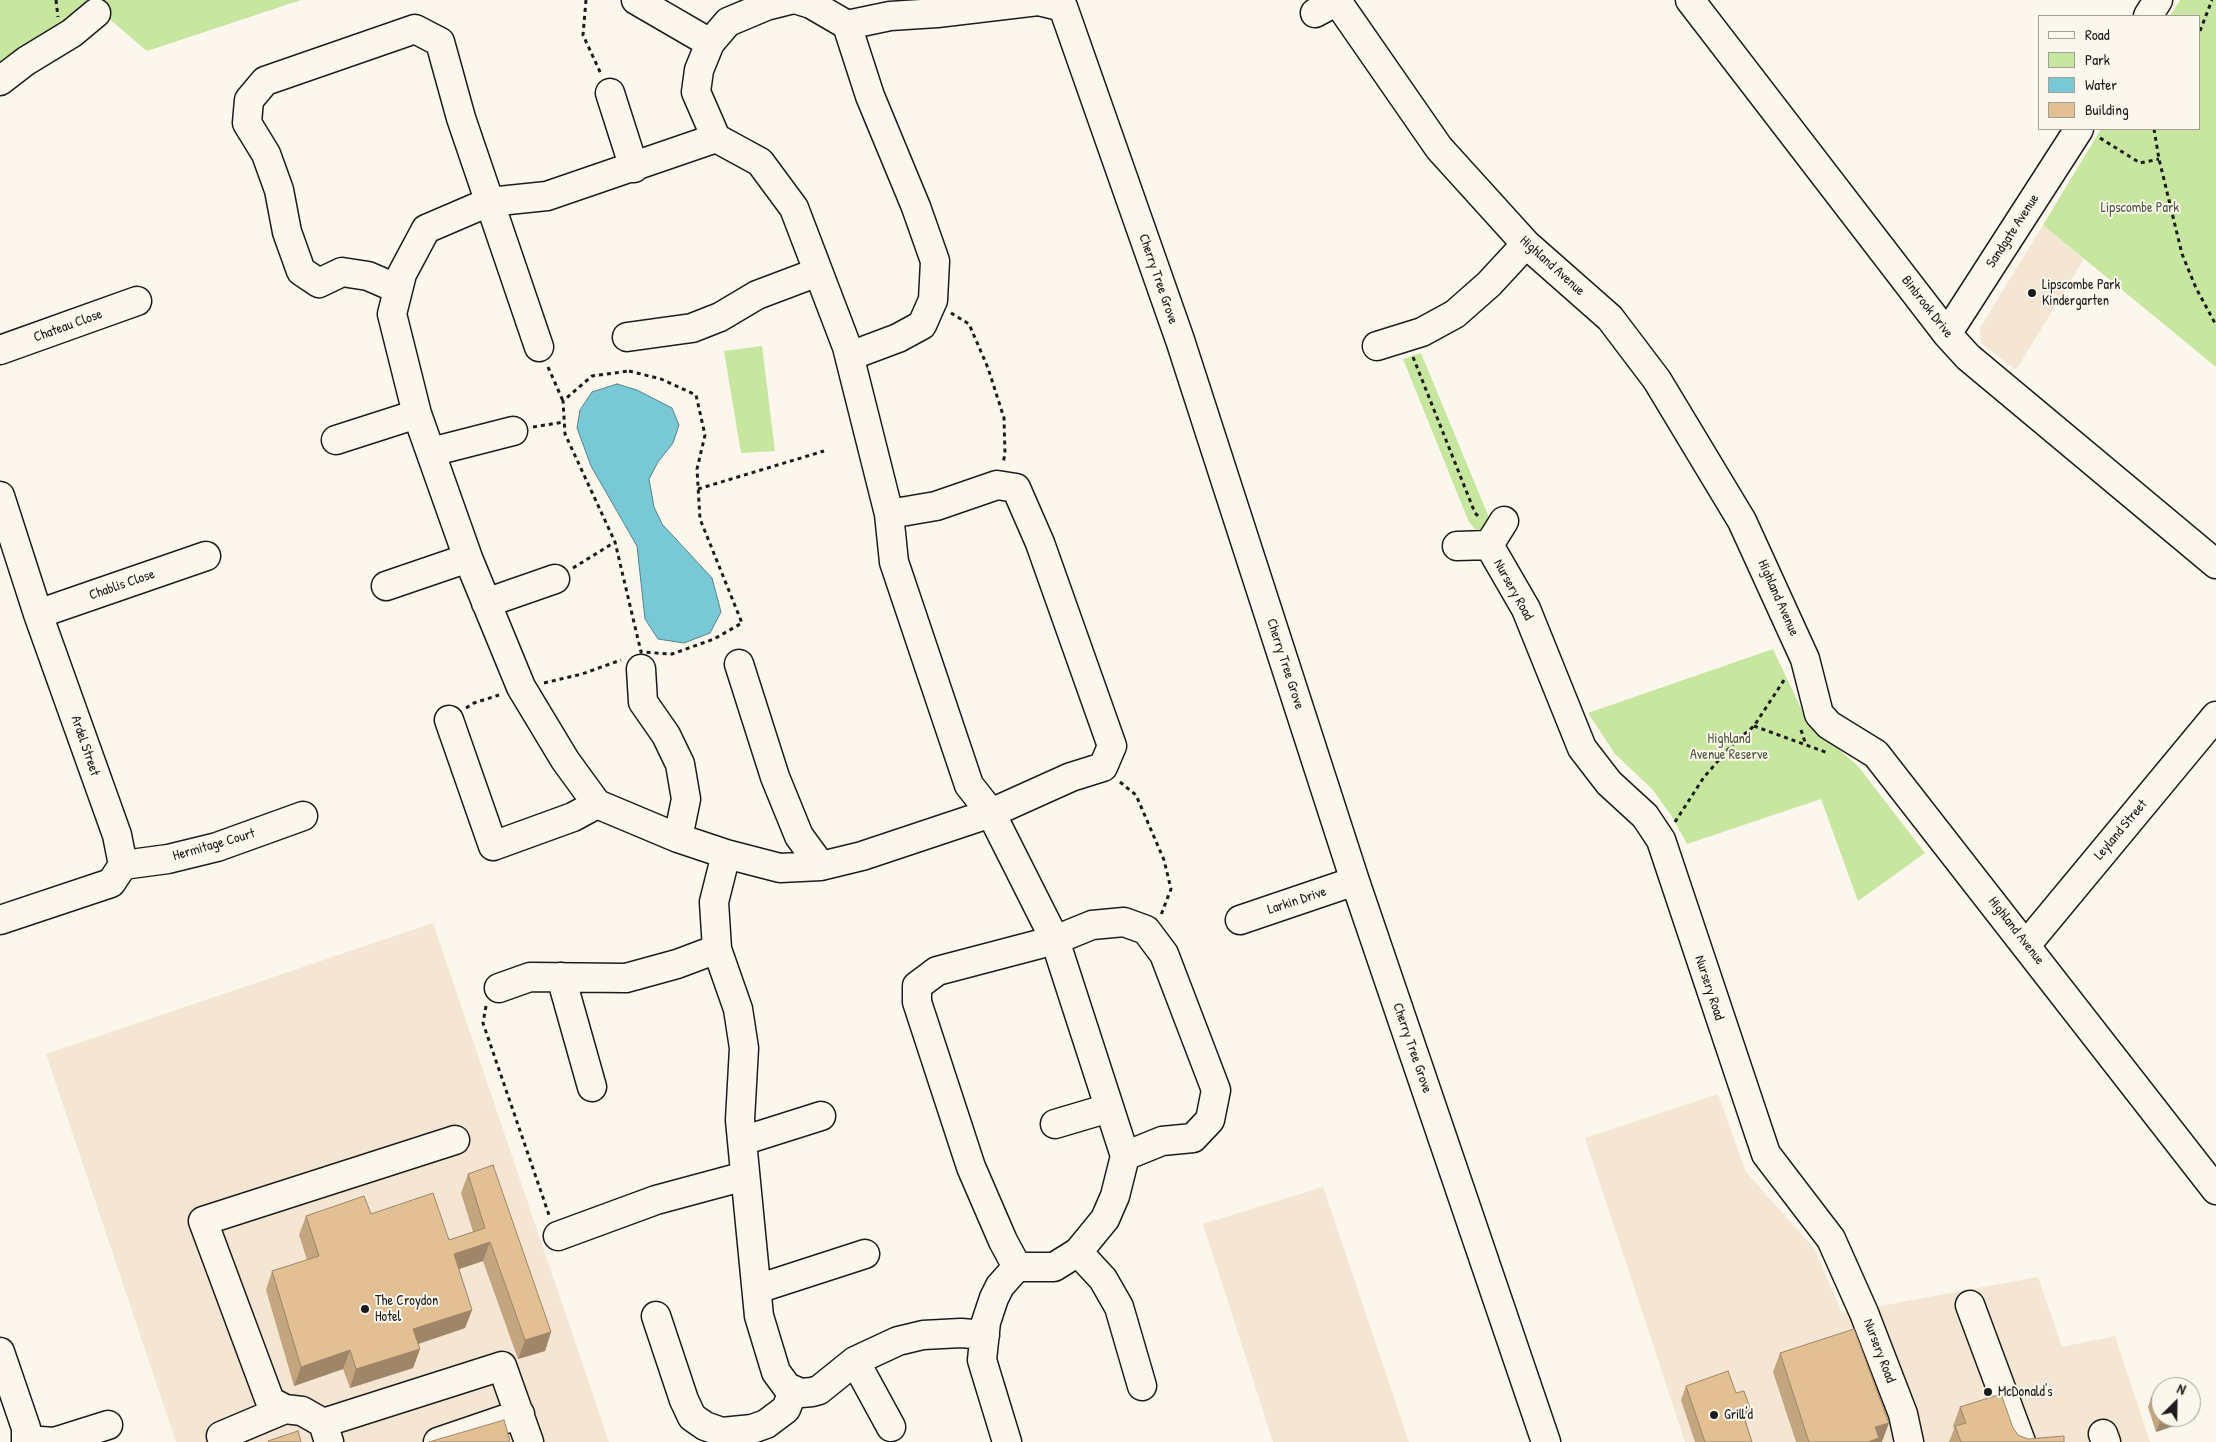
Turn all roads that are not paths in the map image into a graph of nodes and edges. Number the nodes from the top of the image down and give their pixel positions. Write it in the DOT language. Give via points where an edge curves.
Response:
graph roads {
  1 [pos="636,0"];
  2 [pos="2158,0"];
  3 [pos="803,1"];
  4 [pos="1702,4"];
  5 [pos="1331,5"];
  6 [pos="96,14"];
  7 [pos="2149,15"];
  8 [pos="847,25"];
  9 [pos="710,43"];
  10 [pos="0,81"];
  11 [pos="610,93"];
  12 [pos="2086,131"];
  13 [pos="716,138"];
  14 [pos="634,168"];
  15 [pos="488,202"];
  16 [pos="1526,244"];
  17 [pos="818,272"];
  18 [pos="398,289"];
  19 [pos="136,301"];
  20 [pos="1946,334"];
  21 [pos="627,337"];
  22 [pos="1377,346"];
  23 [pos="539,347"];
  24 [pos="0,350"];
  25 [pos="850,356"];
  26 [pos="417,414"];
  27 [pos="513,431"];
  28 [pos="336,440"];
  29 [pos="431,452"];
  30 [pos="0,496"];
  31 [pos="889,514"];
  32 [pos="1457,546"];
  33 [pos="206,556"];
  34 [pos="468,558"];
  35 [pos="2216,564"];
  36 [pos="555,579"];
  37 [pos="386,586"];
  38 [pos="486,603"];
  39 [pos="38,614"];
  40 [pos="634,659"];
  41 [pos="739,664"];
  42 [pos="2216,716"];
  43 [pos="449,720"];
  44 [pos="597,804"];
  45 [pos="990,812"];
  46 [pos="303,816"];
  47 [pos="678,838"];
  48 [pos="726,854"];
  49 [pos="123,865"];
  50 [pos="821,866"];
  51 [pos="1355,881"];
  52 [pos="0,920"];
  53 [pos="1240,920"];
  54 [pos="1056,940"];
  55 [pos="2027,944"];
  56 [pos="717,949"];
  57 [pos="561,977"];
  58 [pos="499,988"];
  59 [pos="592,1087"];
  60 [pos="1109,1108"];
  61 [pos="821,1116"];
  62 [pos="1055,1124"];
  63 [pos="455,1140"];
  64 [pos="742,1141"];
  65 [pos="1125,1156"];
  66 [pos="745,1176"];
  67 [pos="2216,1190"];
  68 [pos="558,1236"];
  69 [pos="1078,1252"];
  70 [pos="865,1254"];
  71 [pos="1017,1266"];
  72 [pos="757,1289"];
  73 [pos="1977,1304"];
  74 [pos="656,1316"];
  75 [pos="985,1335"];
  76 [pos="0,1352"];
  77 [pos="855,1361"];
  78 [pos="1142,1386"];
  79 [pos="794,1391"];
  80 [pos="285,1409"];
  81 [pos="520,1414"];
  82 [pos="108,1425"];
  83 [pos="891,1427"];
  84 [pos="326,1432"];
  85 [pos="27,1441"];
  86 [pos="223,1442"];
  87 [pos="438,1442"];
  88 [pos="529,1442"];
  89 [pos="1007,1442"];
  90 [pos="1026,1442"];
  91 [pos="1546,1442"];
  92 [pos="1909,1442"];
  93 [pos="2021,1442"];
  1 -- 9 [label="street"];
  2 -- 7 [label="street"];
  3 -- 8 [label="street"];
  3 -- 9 [label="street" via="766,6 728,22"];
  4 -- 20 [label="street, Binbrook Drive"];
  5 -- 16 [label="street, Highland Avenue" via="1439,148"];
  6 -- 10 [label="street"];
  8 -- 25 [label="street" via="870,96 935,261 933,300 922,326"];
  8 -- 51 [label="street, Cherry Tree Grove" via="890,16 1038,1 1063,6 1180,340"];
  9 -- 13 [label="street" via="699,70 696,92"];
  11 -- 14 [label="street"];
  12 -- 20 [label="street, Sandgate Avenue"];
  13 -- 14 [label="street"];
  13 -- 17 [label="street" via="760,162 794,208"];
  14 -- 15 [label="street" via="547,196"];
  15 -- 18 [label="street" via="426,229 402,274"];
  15 -- 18 [label="street" via="440,42 415,29 264,81 249,100 247,122 266,154 301,271 318,283 342,272 368,276"];
  15 -- 23 [label="street" via="514,268"];
  16 -- 22 [label="street" via="1489,284 1455,314"];
  16 -- 55 [label="street, Highland Avenue" via="1610,318 1657,380 1742,521 1805,659 1819,714 1828,725 1876,754"];
  17 -- 21 [label="street" via="757,295 692,328"];
  17 -- 25 [label="street"];
  18 -- 26 [label="street" via="392,314"];
  19 -- 24 [label="street, Chateau Close"];
  20 -- 35 [label="street, Binbrook Drive" via="1968,357"];
  25 -- 31 [label="street"];
  26 -- 28 [label="street"];
  26 -- 29 [label="street"];
  27 -- 29 [label="street"];
  29 -- 34 [label="street"];
  30 -- 39 [label="street, Ardel Street"];
  31 -- 45 [label="street" via="894,562 963,766 970,785"];
  31 -- 45 [label="street" via="936,506 996,485 1016,488 1040,543 1112,746 1103,768 1071,777"];
  32 -- 92 [label="street, Nursery Road" via="1496,533 1582,748 1609,783 1645,816 1661,840 1766,1154 1831,1239 1889,1377"];
  33 -- 39 [label="street, Chablis Close"];
  34 -- 37 [label="street"];
  34 -- 38 [label="street"];
  36 -- 38 [label="street"];
  38 -- 44 [label="street" via="521,688 565,760"];
  39 -- 49 [label="street, Ardel Street" via="117,836"];
  40 -- 47 [label="street" via="643,702 666,735 680,764 686,799"];
  41 -- 50 [label="street" via="799,836"];
  42 -- 55 [label="street, Leyland Street"];
  43 -- 44 [label="street" via="493,846 573,817"];
  44 -- 47 [label="street"];
  45 -- 50 [label="street" via="862,856"];
  45 -- 54 [label="street"];
  46 -- 49 [label="street, Hermitage Court" via="217,847 168,859"];
  47 -- 48 [label="street"];
  48 -- 50 [label="street" via="780,868"];
  48 -- 56 [label="street" via="714,902"];
  49 -- 52 [label="street" via="111,883"];
  51 -- 53 [label="street, Larkin Drive"];
  51 -- 91 [label="street, Cherry Tree Grove"];
  54 -- 60 [label="street"];
  54 -- 65 [label="street" via="1092,925 1124,922 1146,930 1164,954 1216,1090 1210,1120 1193,1138 1162,1141"];
  54 -- 71 [label="street" via="937,971 917,986 917,1002 971,1167"];
  55 -- 67 [label="street, Highland Avenue"];
  56 -- 57 [label="street" via="626,978"];
  56 -- 64 [label="street" via="738,1009 744,1048"];
  57 -- 58 [label="street" via="530,977"];
  57 -- 59 [label="street"];
  60 -- 62 [label="street"];
  60 -- 65 [label="street"];
  61 -- 64 [label="street"];
  63 -- 80 [label="street" via="203,1222 270,1401"];
  64 -- 66 [label="street"];
  65 -- 69 [label="street" via="1115,1196 1105,1219"];
  66 -- 68 [label="street" via="656,1200"];
  66 -- 72 [label="street"];
  69 -- 71 [label="street" via="1054,1267"];
  69 -- 78 [label="street" via="1103,1279 1119,1307"];
  70 -- 72 [label="street"];
  71 -- 75 [label="street" via="994,1298 987,1316"];
  72 -- 79 [label="street" via="759,1316 776,1372 781,1382"];
  73 -- 93 [label="street" via="1995,1376"];
  74 -- 79 [label="street" via="684,1400 692,1417 705,1426 722,1432 766,1424 786,1409"];
  75 -- 77 [label="street" via="923,1335 898,1341"];
  75 -- 89 [label="street" via="982,1360"];
  75 -- 90 [label="street"];
  76 -- 85 [label="street" via="26,1428"];
  77 -- 79 [label="street" via="819,1390 807,1393"];
  77 -- 83 [label="street"];
  80 -- 84 [label="street" via="302,1411"];
  80 -- 86 [label="street" via="221,1436"];
  81 -- 84 [label="street" via="502,1366"];
  81 -- 87 [label="street"];
  81 -- 88 [label="street"];
  82 -- 85 [label="street" via="54,1442"];
}
